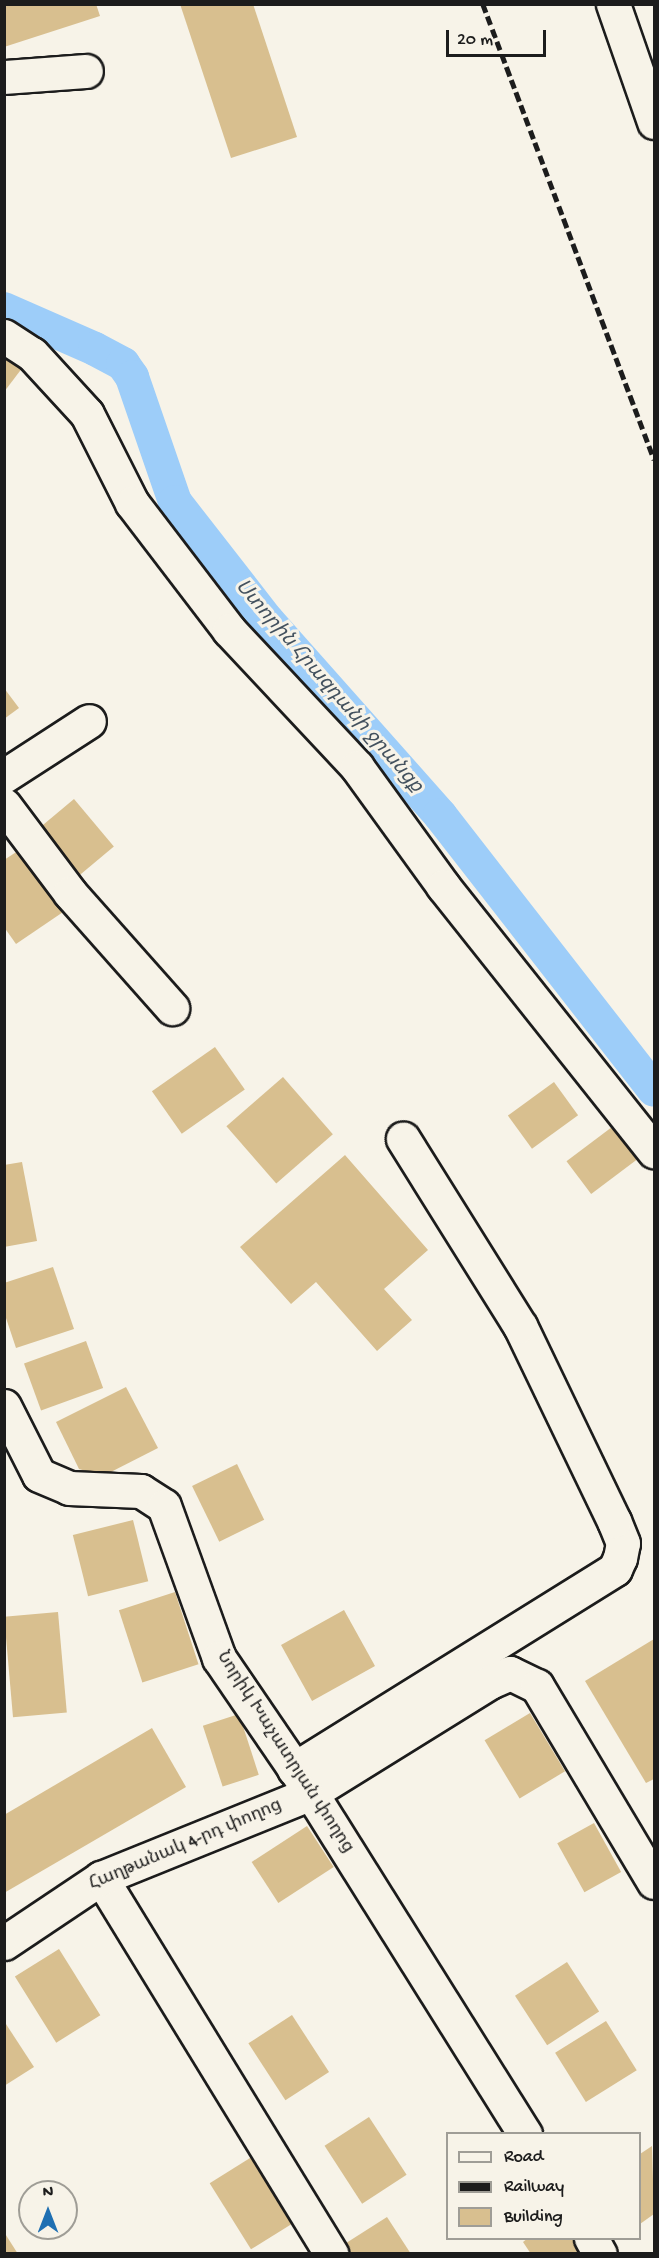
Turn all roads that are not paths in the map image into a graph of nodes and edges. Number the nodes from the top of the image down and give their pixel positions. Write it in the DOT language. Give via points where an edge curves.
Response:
graph roads {
  1 [pos="613,4"];
  2 [pos="86,71"];
  3 [pos="4,77"];
  4 [pos="654,122"];
  5 [pos="4,336"];
  6 [pos="88,721"];
  7 [pos="4,776"];
  8 [pos="4,805"];
  9 [pos="172,1008"];
  10 [pos="403,1139"];
  11 [pos="654,1151"];
  12 [pos="4,1406"];
  13 [pos="303,1781"];
  14 [pos="101,1878"];
  15 [pos="654,1882"];
  16 [pos="4,1943"];
  17 [pos="524,2132"];
  18 [pos="592,2240"];
  19 [pos="331,2253"];
  20 [pos="600,2253"];
  1 -- 4 [label="street"];
  2 -- 3 [label="street"];
  5 -- 11 [label="street" via="32,354 87,414 132,503 229,630 357,767 443,886"];
  6 -- 7 [label="street"];
  8 -- 9 [label="street" via="70,892"];
  10 -- 13 [label="street" via="520,1326 614,1521 622,1543 620,1558 615,1569"];
  12 -- 13 [label="street, Նորիկ Խաչատրյան փողոց" via="39,1475 69,1488 141,1491 164,1506 219,1658"];
  13 -- 14 [label="street, Հաղթանակ 4-րդ փողոց"];
  13 -- 15 [label="street" via="510,1673 537,1686"];
  13 -- 17 [label="street, Նորիկ Խաչատրյան փողոց"];
  14 -- 16 [label="street, Հաղթանակ 4-րդ փողոց"];
  14 -- 19 [label="street"];
  18 -- 20 [label="street"];
}
